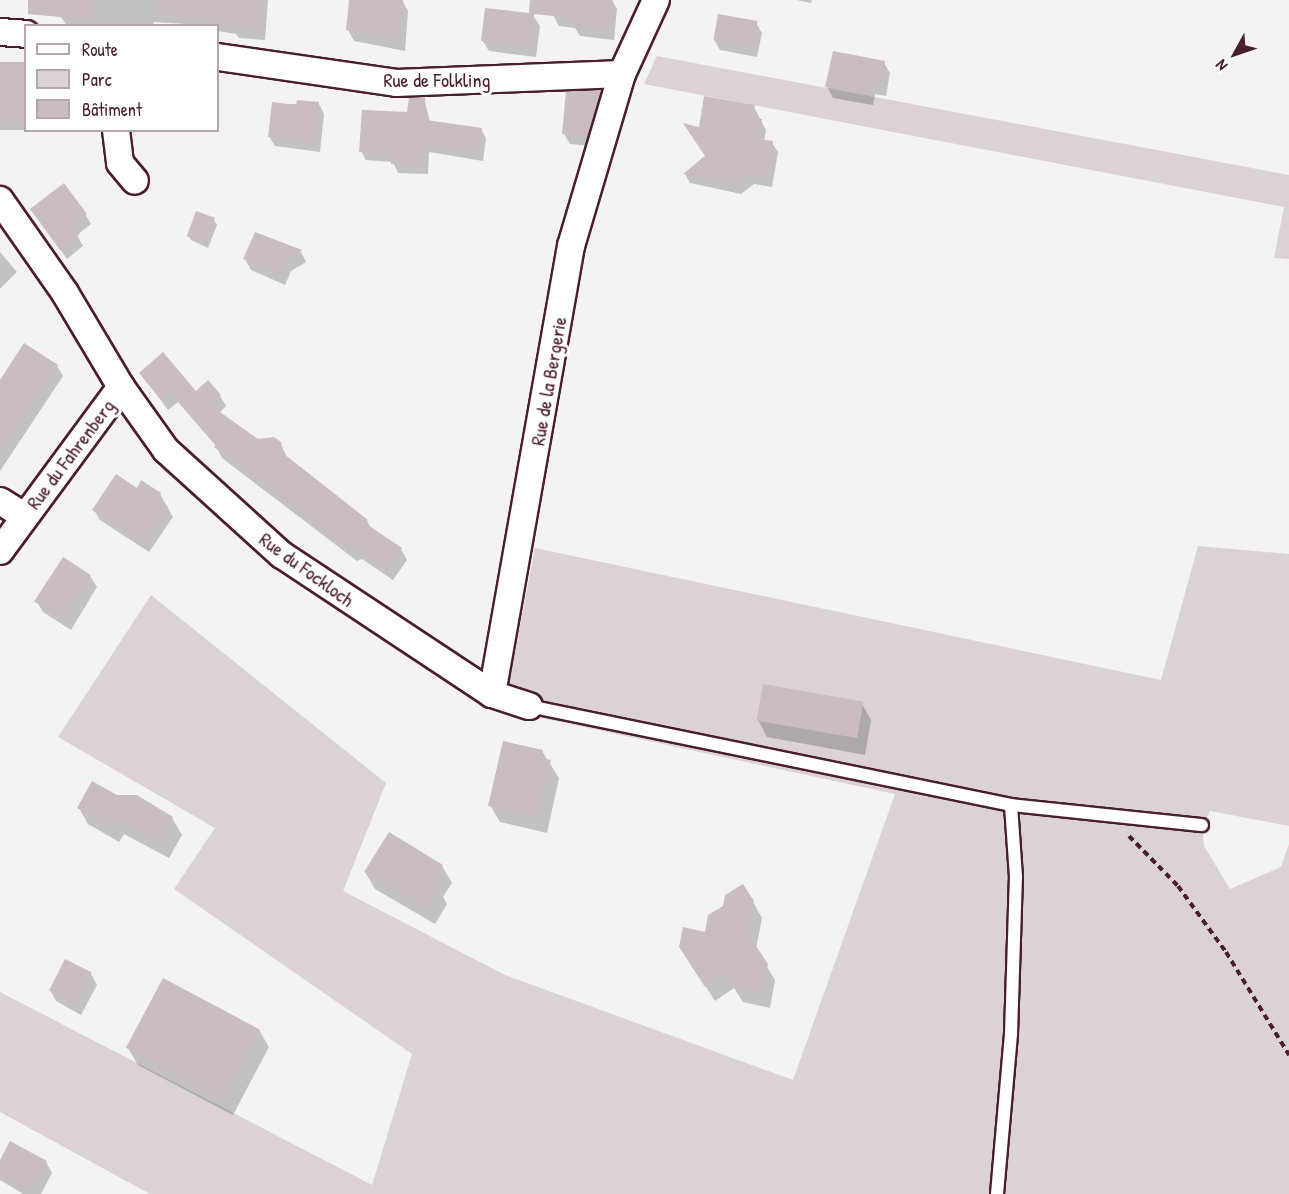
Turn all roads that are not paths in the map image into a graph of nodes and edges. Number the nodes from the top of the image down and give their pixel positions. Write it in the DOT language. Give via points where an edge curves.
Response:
graph roads {
  1 [pos="656,0"];
  2 [pos="0,32"];
  3 [pos="24,34"];
  4 [pos="219,57"];
  5 [pos="622,74"];
  6 [pos="117,132"];
  7 [pos="135,181"];
  8 [pos="0,200"];
  9 [pos="121,387"];
  10 [pos="0,501"];
  11 [pos="22,515"];
  12 [pos="0,550"];
  13 [pos="492,694"];
  14 [pos="529,706"];
  15 [pos="1011,805"];
  16 [pos="1202,825"];
  17 [pos="996,1194"];
  1 -- 5 [label="street, Rue de la Bergerie"];
  2 -- 3 [label="street"];
  4 -- 5 [label="street, Rue de Folkling" via="396,83"];
  5 -- 13 [label="street, Rue de la Bergerie" via="571,246"];
  6 -- 7 [label="street" via="120,164"];
  8 -- 9 [label="street, Rue du Fockloch" via="65,293"];
  9 -- 11 [label="street, Rue du Fahrenberg"];
  9 -- 13 [label="street, Rue du Fockloch" via="166,450 282,555"];
  10 -- 11 [label="street"];
  11 -- 12 [label="street, Rue du Fahrenberg"];
  13 -- 14 [label="street, Rue du Fockloch"];
  14 -- 15 [label="lane"];
  15 -- 16 [label="lane"];
  15 -- 17 [label="lane" via="1016,876 1011,1023"];
}
